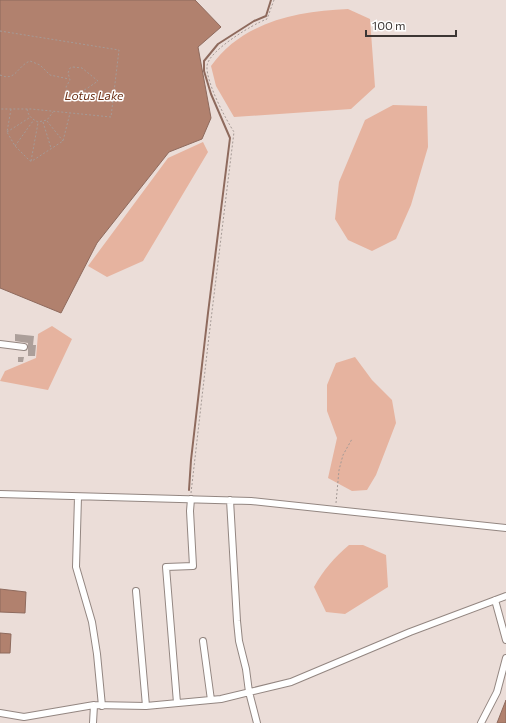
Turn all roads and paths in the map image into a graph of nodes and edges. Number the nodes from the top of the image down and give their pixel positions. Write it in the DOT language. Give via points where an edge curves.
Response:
graph roads {
  1 [pos="274,0"];
  2 [pos="0,31"];
  3 [pos="0,75"];
  4 [pos="70,80"];
  5 [pos="0,109"];
  6 [pos="11,109"];
  7 [pos="27,109"];
  8 [pos="54,111"];
  9 [pos="70,113"];
  10 [pos="30,117"];
  11 [pos="33,120"];
  12 [pos="46,120"];
  13 [pos="38,122"];
  14 [pos="43,122"];
  15 [pos="7,132"];
  16 [pos="63,141"];
  17 [pos="15,146"];
  18 [pos="51,149"];
  19 [pos="31,161"];
  20 [pos="0,344"];
  21 [pos="24,347"];
  22 [pos="352,439"];
  23 [pos="0,494"];
  24 [pos="78,497"];
  25 [pos="191,499"];
  26 [pos="230,500"];
  27 [pos="335,509"];
  28 [pos="506,528"];
  29 [pos="136,591"];
  30 [pos="506,596"];
  31 [pos="495,600"];
  32 [pos="506,640"];
  33 [pos="203,641"];
  34 [pos="506,658"];
  35 [pos="249,692"];
  36 [pos="211,700"];
  37 [pos="177,703"];
  38 [pos="94,706"];
  39 [pos="102,706"];
  40 [pos="146,706"];
  41 [pos="0,713"];
  42 [pos="93,723"];
  43 [pos="257,723"];
  44 [pos="481,723"];
  1 -- 25 [label="path" via="267,19 230,40 207,64 212,88 234,132"];
  2 -- 9 [label="path" via="119,50 111,117"];
  3 -- 4 [label="path" via="10,77 30,61 40,64 50,75"];
  4 -- 4 [label="path" via="66,87 67,91 73,94 98,81 77,67 70,68"];
  5 -- 6 [label="path"];
  6 -- 7 [label="path"];
  6 -- 15 [label="path"];
  7 -- 8 [label="path"];
  7 -- 10 [label="path"];
  8 -- 9 [label="path"];
  8 -- 12 [label="path"];
  9 -- 16 [label="path"];
  10 -- 11 [label="path"];
  10 -- 15 [label="path"];
  11 -- 13 [label="path"];
  11 -- 17 [label="path"];
  12 -- 14 [label="path"];
  12 -- 16 [label="path"];
  13 -- 14 [label="path"];
  13 -- 19 [label="path"];
  14 -- 18 [label="path"];
  15 -- 17 [label="path"];
  16 -- 18 [label="path"];
  17 -- 19 [label="path"];
  18 -- 19 [label="path"];
  20 -- 21 [label="street"];
  22 -- 27 [label="path" via="343,455 339,470"];
  23 -- 24 [label="street"];
  24 -- 25 [label="street"];
  24 -- 39 [label="street" via="76,567 92,622"];
  25 -- 26 [label="street"];
  25 -- 37 [label="street" via="193,566 166,567"];
  26 -- 27 [label="street"];
  26 -- 35 [label="street" via="236,621"];
  27 -- 28 [label="street"];
  29 -- 40 [label="street"];
  30 -- 31 [label="street"];
  31 -- 32 [label="street"];
  31 -- 35 [label="street" via="410,632 292,682"];
  33 -- 36 [label="street"];
  34 -- 44 [label="street" via="497,692"];
  35 -- 36 [label="street"];
  35 -- 43 [label="street"];
  36 -- 37 [label="street"];
  37 -- 40 [label="street"];
  38 -- 39 [label="street"];
  38 -- 41 [label="street" via="24,717"];
  38 -- 42 [label="street"];
  39 -- 40 [label="street"];
}
